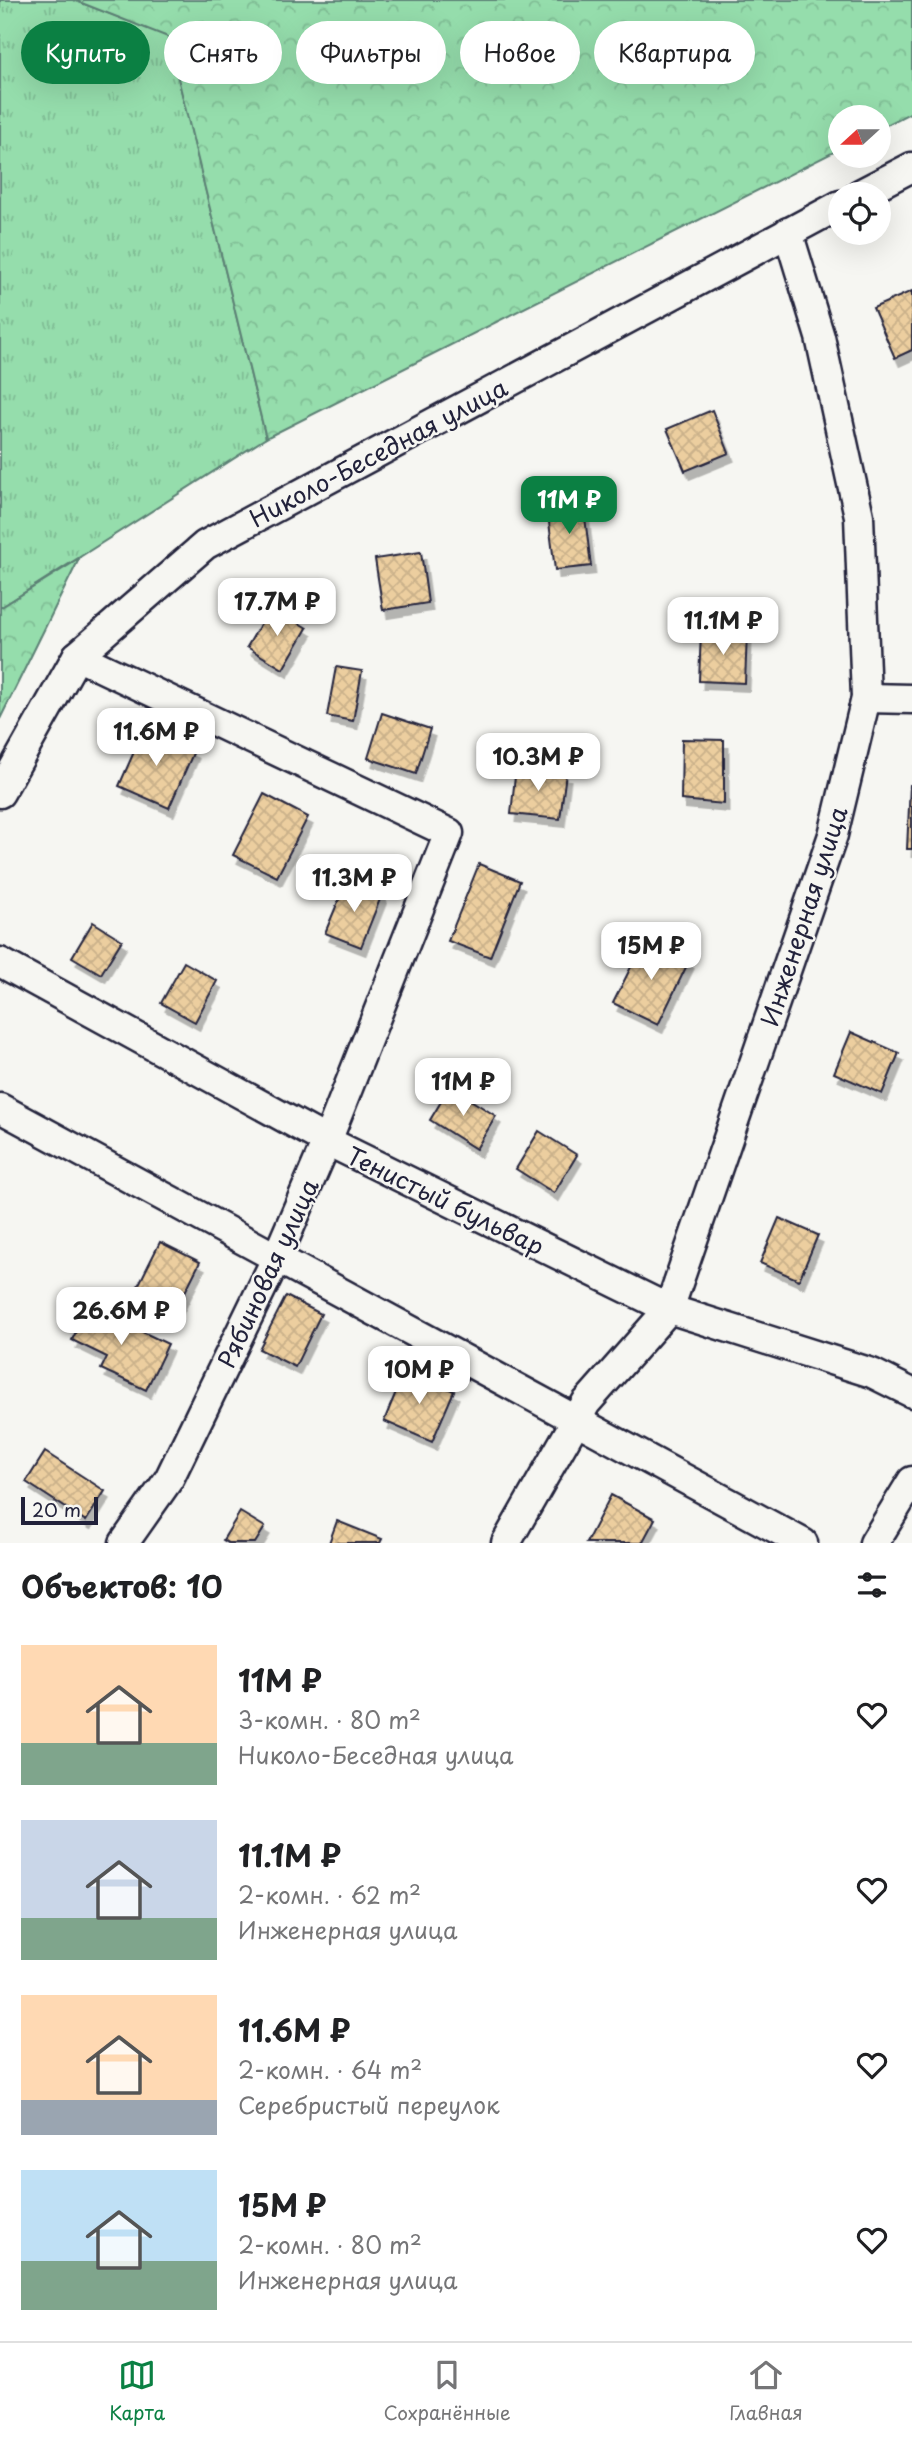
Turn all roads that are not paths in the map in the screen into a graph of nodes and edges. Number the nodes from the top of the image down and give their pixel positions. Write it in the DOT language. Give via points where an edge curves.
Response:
graph roads {
  1 [pos="912,167"];
  2 [pos="883,182"];
  3 [pos="828,211"];
  4 [pos="789,232"];
  5 [pos="77,656"];
  6 [pos="866,698"];
  7 [pos="912,699"];
  8 [pos="0,793"];
  9 [pos="0,962"];
  10 [pos="0,1108"];
  11 [pos="327,1141"];
  12 [pos="276,1259"];
  13 [pos="669,1310"];
  14 [pos="912,1393"];
  15 [pos="577,1419"];
  16 [pos="912,1481"];
  17 [pos="124,1543"];
  18 [pos="506,1543"];
  19 [pos="803,1543"];
  20 [pos="874,1543"];
  1 -- 2 [label="street"];
  3 -- 4 [label="street, Николо-Беседная улица"];
  4 -- 5 [label="street, Николо-Беседная улица" via="205,545"];
  4 -- 6 [label="street, Инженерная улица" via="820,337 859,516"];
  5 -- 8 [label="street, Николо-Беседная улица"];
  5 -- 11 [label="street, Рябиновая улица" via="449,834"];
  6 -- 7 [label="street"];
  6 -- 13 [label="street, Инженерная улица" via="833,835"];
  9 -- 11 [label="street, Тенистый бульвар"];
  10 -- 12 [label="street"];
  11 -- 12 [label="street, Рябиновая улица"];
  11 -- 13 [label="street, Тенистый бульвар"];
  12 -- 15 [label="street"];
  12 -- 17 [label="street, Рябиновая улица" via="169,1479"];
  13 -- 14 [label="street, Тенистый бульвар" via="872,1373"];
  13 -- 15 [label="street, Инженерная улица"];
  15 -- 18 [label="street, Инженерная улица"];
  15 -- 19 [label="street"];
  16 -- 20 [label="street"];
}
